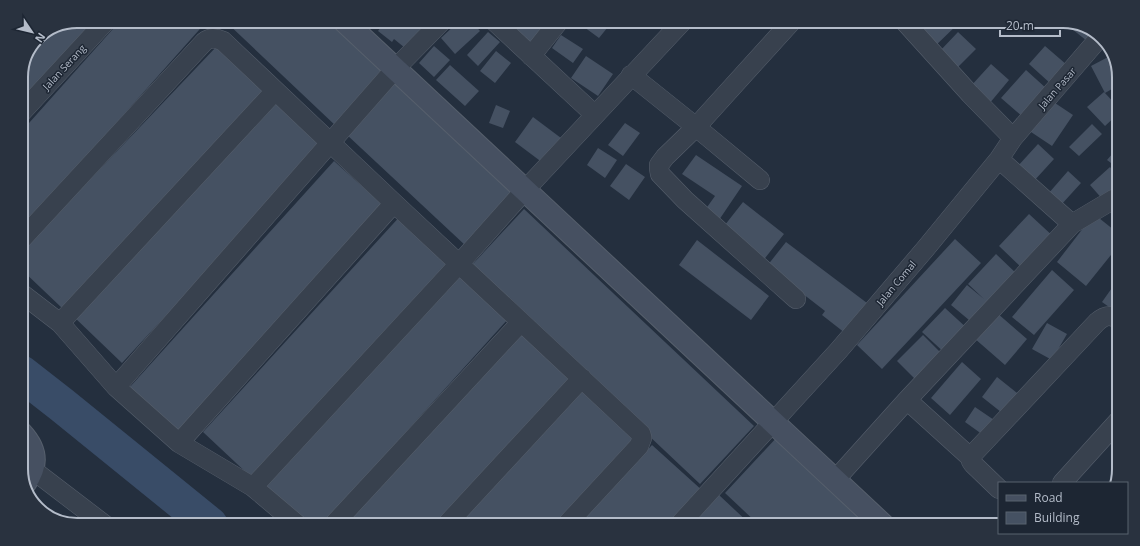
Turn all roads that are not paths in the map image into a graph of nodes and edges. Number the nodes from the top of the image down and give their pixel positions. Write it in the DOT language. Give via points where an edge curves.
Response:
graph roads {
  1 [pos="99,28"];
  2 [pos="351,28"];
  3 [pos="435,28"];
  4 [pos="501,28"];
  5 [pos="553,28"];
  6 [pos="676,28"];
  7 [pos="786,28"];
  8 [pos="910,28"];
  9 [pos="1096,41"];
  10 [pos="531,56"];
  11 [pos="395,69"];
  12 [pos="631,75"];
  13 [pos="275,91"];
  14 [pos="28,101"];
  15 [pos="595,115"];
  16 [pos="696,127"];
  17 [pos="1013,138"];
  18 [pos="330,143"];
  19 [pos="999,159"];
  20 [pos="760,180"];
  21 [pos="525,190"];
  22 [pos="1112,200"];
  23 [pos="394,203"];
  24 [pos="1072,224"];
  25 [pos="28,232"];
  26 [pos="459,264"];
  27 [pos="28,298"];
  28 [pos="796,299"];
  29 [pos="1112,317"];
  30 [pos="521,322"];
  31 [pos="60,323"];
  32 [pos="582,378"];
  33 [pos="116,387"];
  34 [pos="907,400"];
  35 [pos="773,422"];
  36 [pos="1112,428"];
  37 [pos="28,442"];
  38 [pos="179,443"];
  39 [pos="971,458"];
  40 [pos="28,468"];
  41 [pos="28,473"];
  42 [pos="835,480"];
  43 [pos="1063,482"];
  44 [pos="253,487"];
  45 [pos="998,488"];
  46 [pos="95,518"];
  47 [pos="290,518"];
  48 [pos="339,518"];
  49 [pos="452,518"];
  50 [pos="572,518"];
  51 [pos="685,518"];
  52 [pos="876,518"];
  1 -- 14 [label="street, Jalan Serang"];
  2 -- 11 [label="street"];
  3 -- 11 [label="street"];
  4 -- 10 [label="street"];
  5 -- 10 [label="street"];
  6 -- 12 [label="street"];
  7 -- 16 [label="street"];
  8 -- 17 [label="street"];
  9 -- 17 [label="street, Jalan Pasar"];
  10 -- 15 [label="street"];
  11 -- 18 [label="street"];
  11 -- 21 [label="street"];
  12 -- 15 [label="street"];
  12 -- 16 [label="street"];
  13 -- 18 [label="street"];
  13 -- 25 [label="street" via="223,41 216,38 206,40"];
  13 -- 31 [label="street"];
  15 -- 21 [label="street"];
  16 -- 20 [label="street"];
  16 -- 28 [label="street" via="662,161 659,165 660,174 685,200"];
  17 -- 19 [label="street, Jalan Comal"];
  18 -- 23 [label="street"];
  18 -- 33 [label="street"];
  19 -- 24 [label="street"];
  19 -- 35 [label="street, Jalan Comal" via="844,344"];
  21 -- 26 [label="street"];
  21 -- 35 [label="street"];
  22 -- 24 [label="street"];
  23 -- 26 [label="street"];
  23 -- 38 [label="street"];
  24 -- 34 [label="street"];
  26 -- 30 [label="street"];
  26 -- 44 [label="street"];
  27 -- 31 [label="street"];
  29 -- 39 [label="street" via="1106,316 1097,322"];
  30 -- 32 [label="street"];
  30 -- 48 [label="street"];
  31 -- 33 [label="street"];
  32 -- 49 [label="street"];
  32 -- 50 [label="street" via="639,430 642,438 639,446"];
  33 -- 38 [label="street"];
  34 -- 39 [label="street"];
  34 -- 42 [label="street"];
  35 -- 42 [label="street"];
  35 -- 51 [label="street, Jalan Comal"];
  36 -- 43 [label="street"];
  37 -- 40 [label="street" via="34,457"];
  38 -- 44 [label="street"];
  39 -- 45 [label="street" via="973,464"];
  41 -- 46 [label="street"];
  42 -- 52 [label="street"];
  44 -- 47 [label="street"];
}
